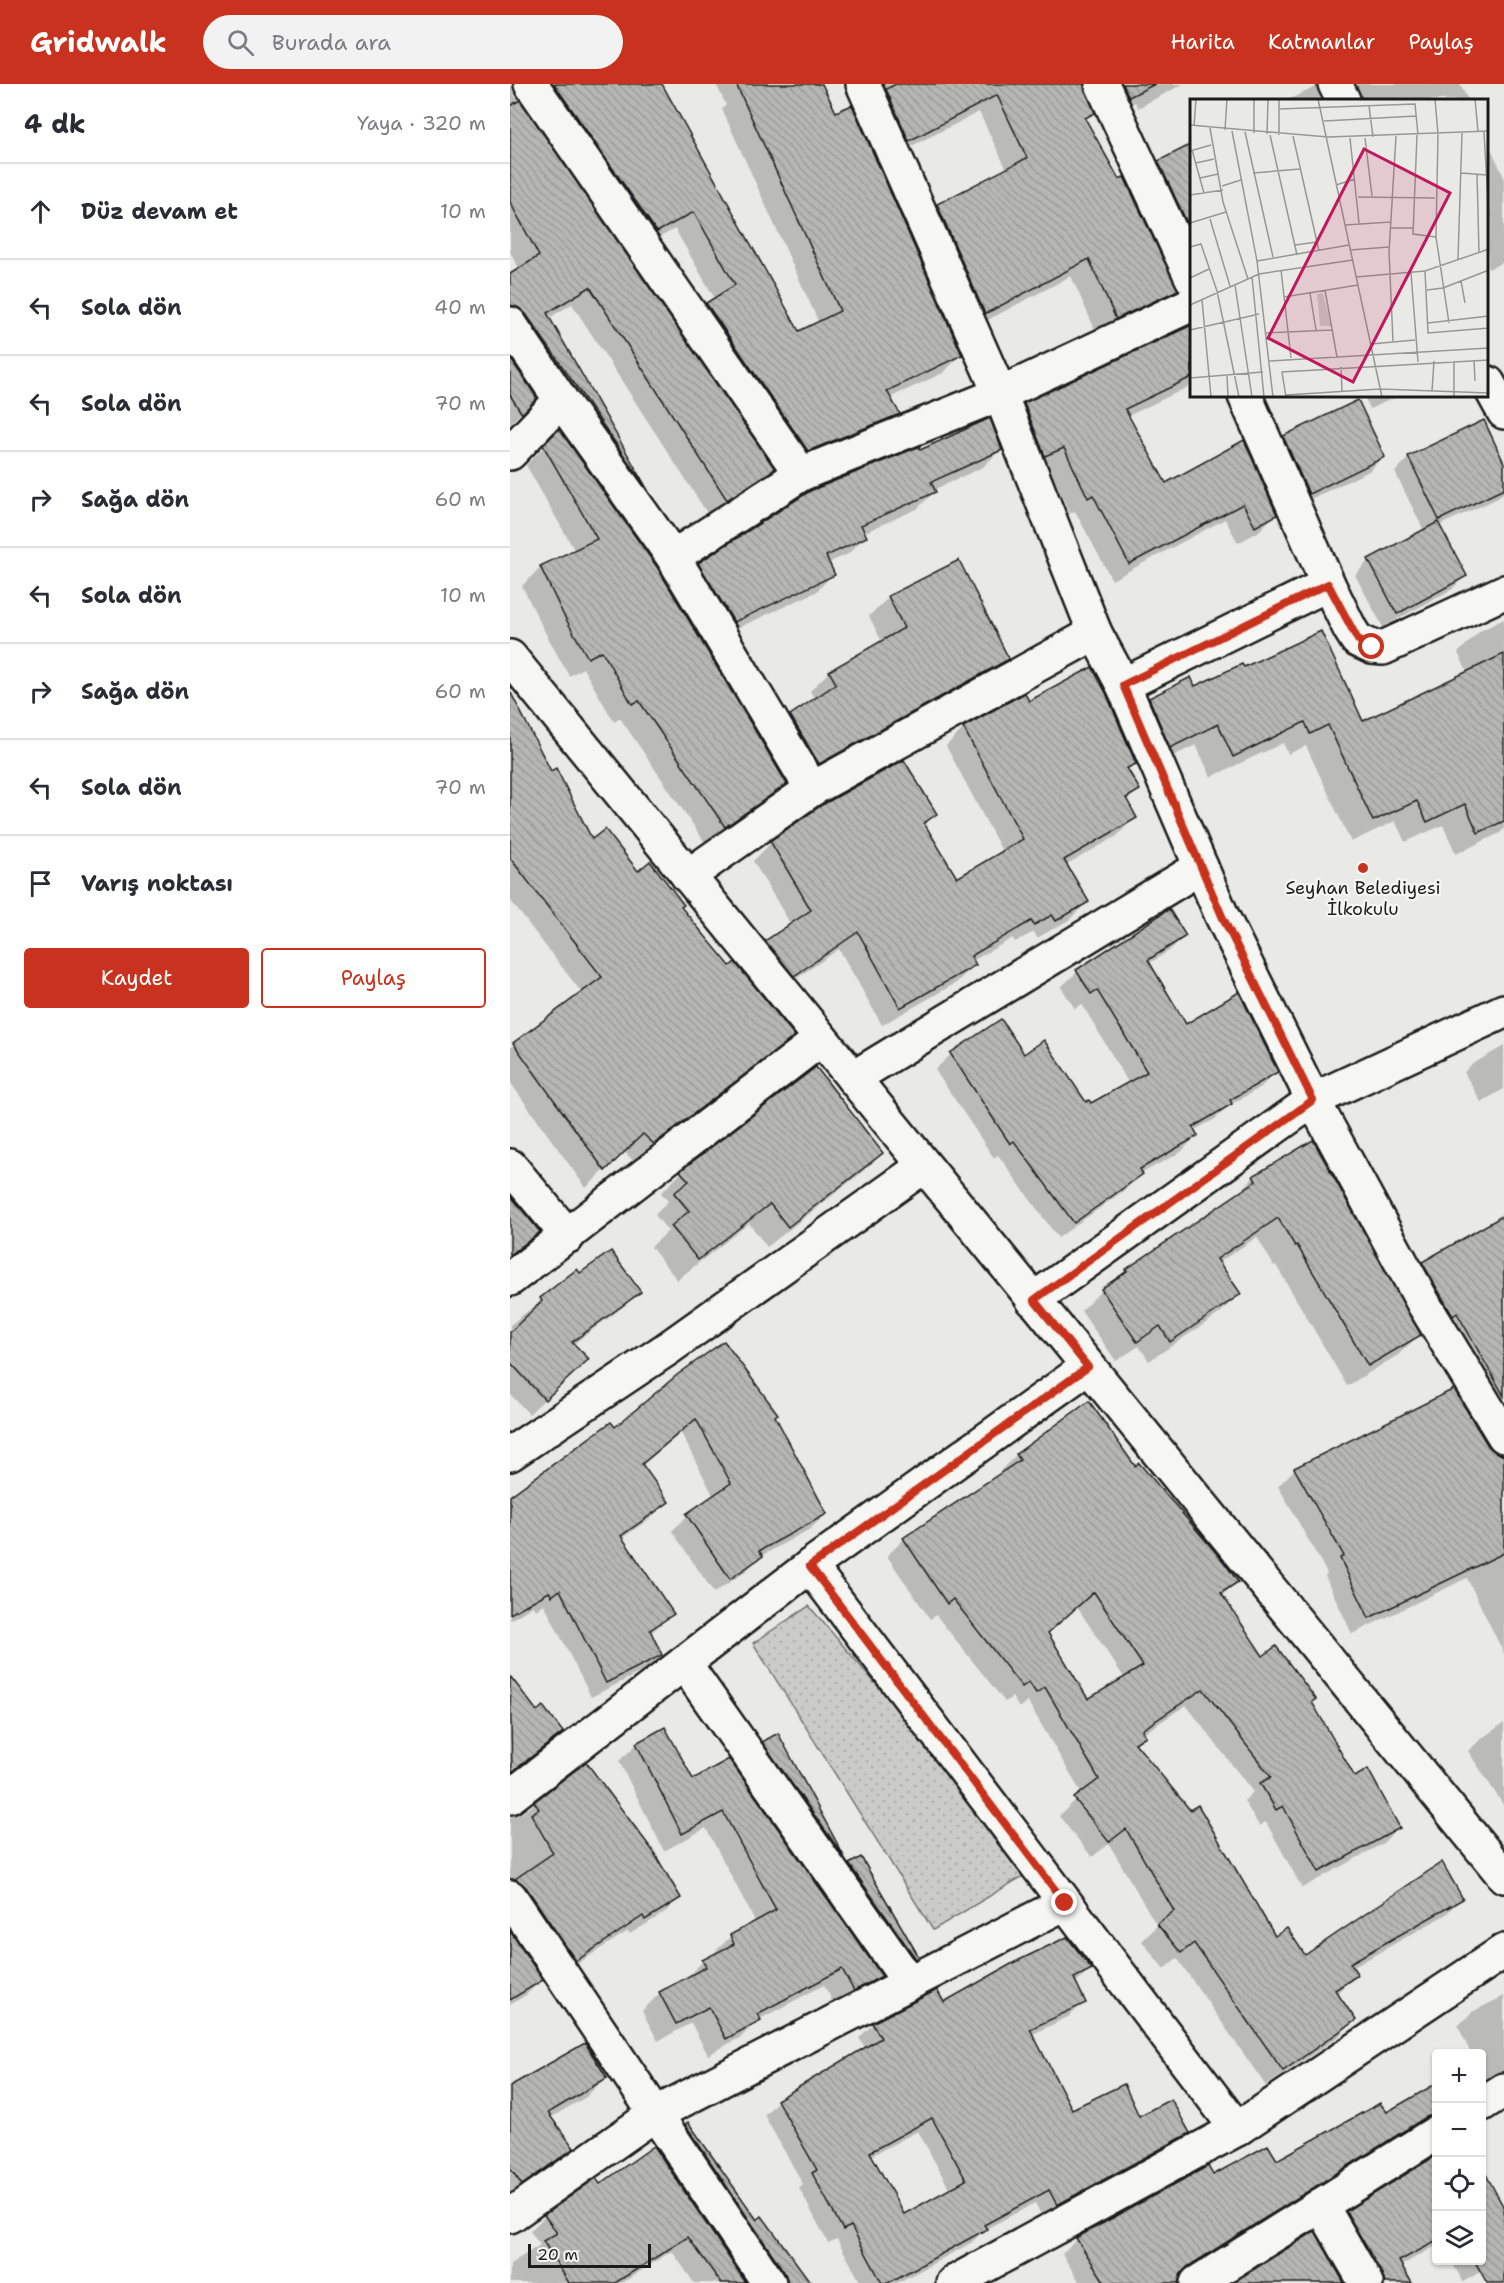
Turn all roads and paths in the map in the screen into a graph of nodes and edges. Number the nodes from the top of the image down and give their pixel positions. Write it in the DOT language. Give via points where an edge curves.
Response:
graph roads {
  1 [pos="531,84"];
  2 [pos="863,84"];
  3 [pos="1102,84"];
  4 [pos="1335,84"];
  5 [pos="1342,99"];
  6 [pos="1190,274"];
  7 [pos="1190,305"];
  8 [pos="510,324"];
  9 [pos="1489,385"];
  10 [pos="1000,394"];
  11 [pos="1246,398"];
  12 [pos="561,400"];
  13 [pos="1504,412"];
  14 [pos="510,453"];
  15 [pos="801,474"];
  16 [pos="673,557"];
  17 [pos="1328,584"];
  18 [pos="1504,592"];
  19 [pos="1095,633"];
  20 [pos="510,657"];
  21 [pos="1123,685"];
  22 [pos="812,789"];
  23 [pos="1201,867"];
  24 [pos="688,876"];
  25 [pos="1504,1011"];
  26 [pos="821,1039"];
  27 [pos="853,1078"];
  28 [pos="1313,1100"];
  29 [pos="510,1166"];
  30 [pos="924,1166"];
  31 [pos="568,1236"];
  32 [pos="510,1279"];
  33 [pos="1034,1300"];
  34 [pos="1088,1367"];
  35 [pos="1504,1436"];
  36 [pos="510,1454"];
  37 [pos="810,1566"];
  38 [pos="684,1663"];
  39 [pos="510,1797"];
  40 [pos="1498,1858"];
  41 [pos="510,1897"];
  42 [pos="1065,1903"];
  43 [pos="1504,1951"];
  44 [pos="909,1982"];
  45 [pos="1504,2090"];
  46 [pos="1484,2103"];
  47 [pos="656,2114"];
  48 [pos="1237,2129"];
  49 [pos="1432,2136"];
  50 [pos="1321,2205"];
  51 [pos="510,2216"];
  52 [pos="769,2283"];
  53 [pos="953,2283"];
  54 [pos="1197,2283"];
  55 [pos="1366,2283"];
  1 -- 15 [label="street"];
  2 -- 10 [label="street"];
  3 -- 6 [label="street"];
  4 -- 5 [label="street"];
  7 -- 10 [label="street"];
  8 -- 12 [label="street"];
  9 -- 13 [label="street"];
  10 -- 15 [label="street"];
  10 -- 19 [label="street"];
  11 -- 17 [label="street"];
  12 -- 14 [label="street"];
  12 -- 16 [label="street"];
  15 -- 16 [label="street"];
  16 -- 22 [label="street"];
  17 -- 18 [label="street" via="1358,640 1383,648"];
  17 -- 21 [label="street"];
  19 -- 21 [label="street"];
  19 -- 22 [label="street"];
  20 -- 24 [label="street"];
  21 -- 23 [label="street"];
  22 -- 24 [label="street"];
  23 -- 27 [label="street"];
  23 -- 28 [label="street"];
  24 -- 26 [label="street"];
  25 -- 28 [label="street"];
  26 -- 27 [label="street"];
  26 -- 31 [label="street"];
  27 -- 30 [label="street"];
  28 -- 33 [label="street"];
  28 -- 35 [label="street" via="1425,1306"];
  29 -- 31 [label="street"];
  30 -- 33 [label="street"];
  30 -- 36 [label="street" via="667,1349"];
  31 -- 32 [label="street"];
  33 -- 34 [label="street"];
  34 -- 37 [label="street"];
  34 -- 40 [label="street"];
  37 -- 38 [label="street"];
  37 -- 42 [label="street"];
  38 -- 39 [label="street"];
  38 -- 44 [label="street"];
  41 -- 47 [label="street"];
  42 -- 44 [label="street"];
  42 -- 48 [label="street"];
  43 -- 48 [label="street"];
  44 -- 47 [label="street"];
  45 -- 46 [label="street"];
  47 -- 51 [label="street"];
  47 -- 52 [label="street"];
  48 -- 53 [label="street"];
  49 -- 50 [label="street"];
  50 -- 54 [label="street"];
  50 -- 55 [label="street"];
}
